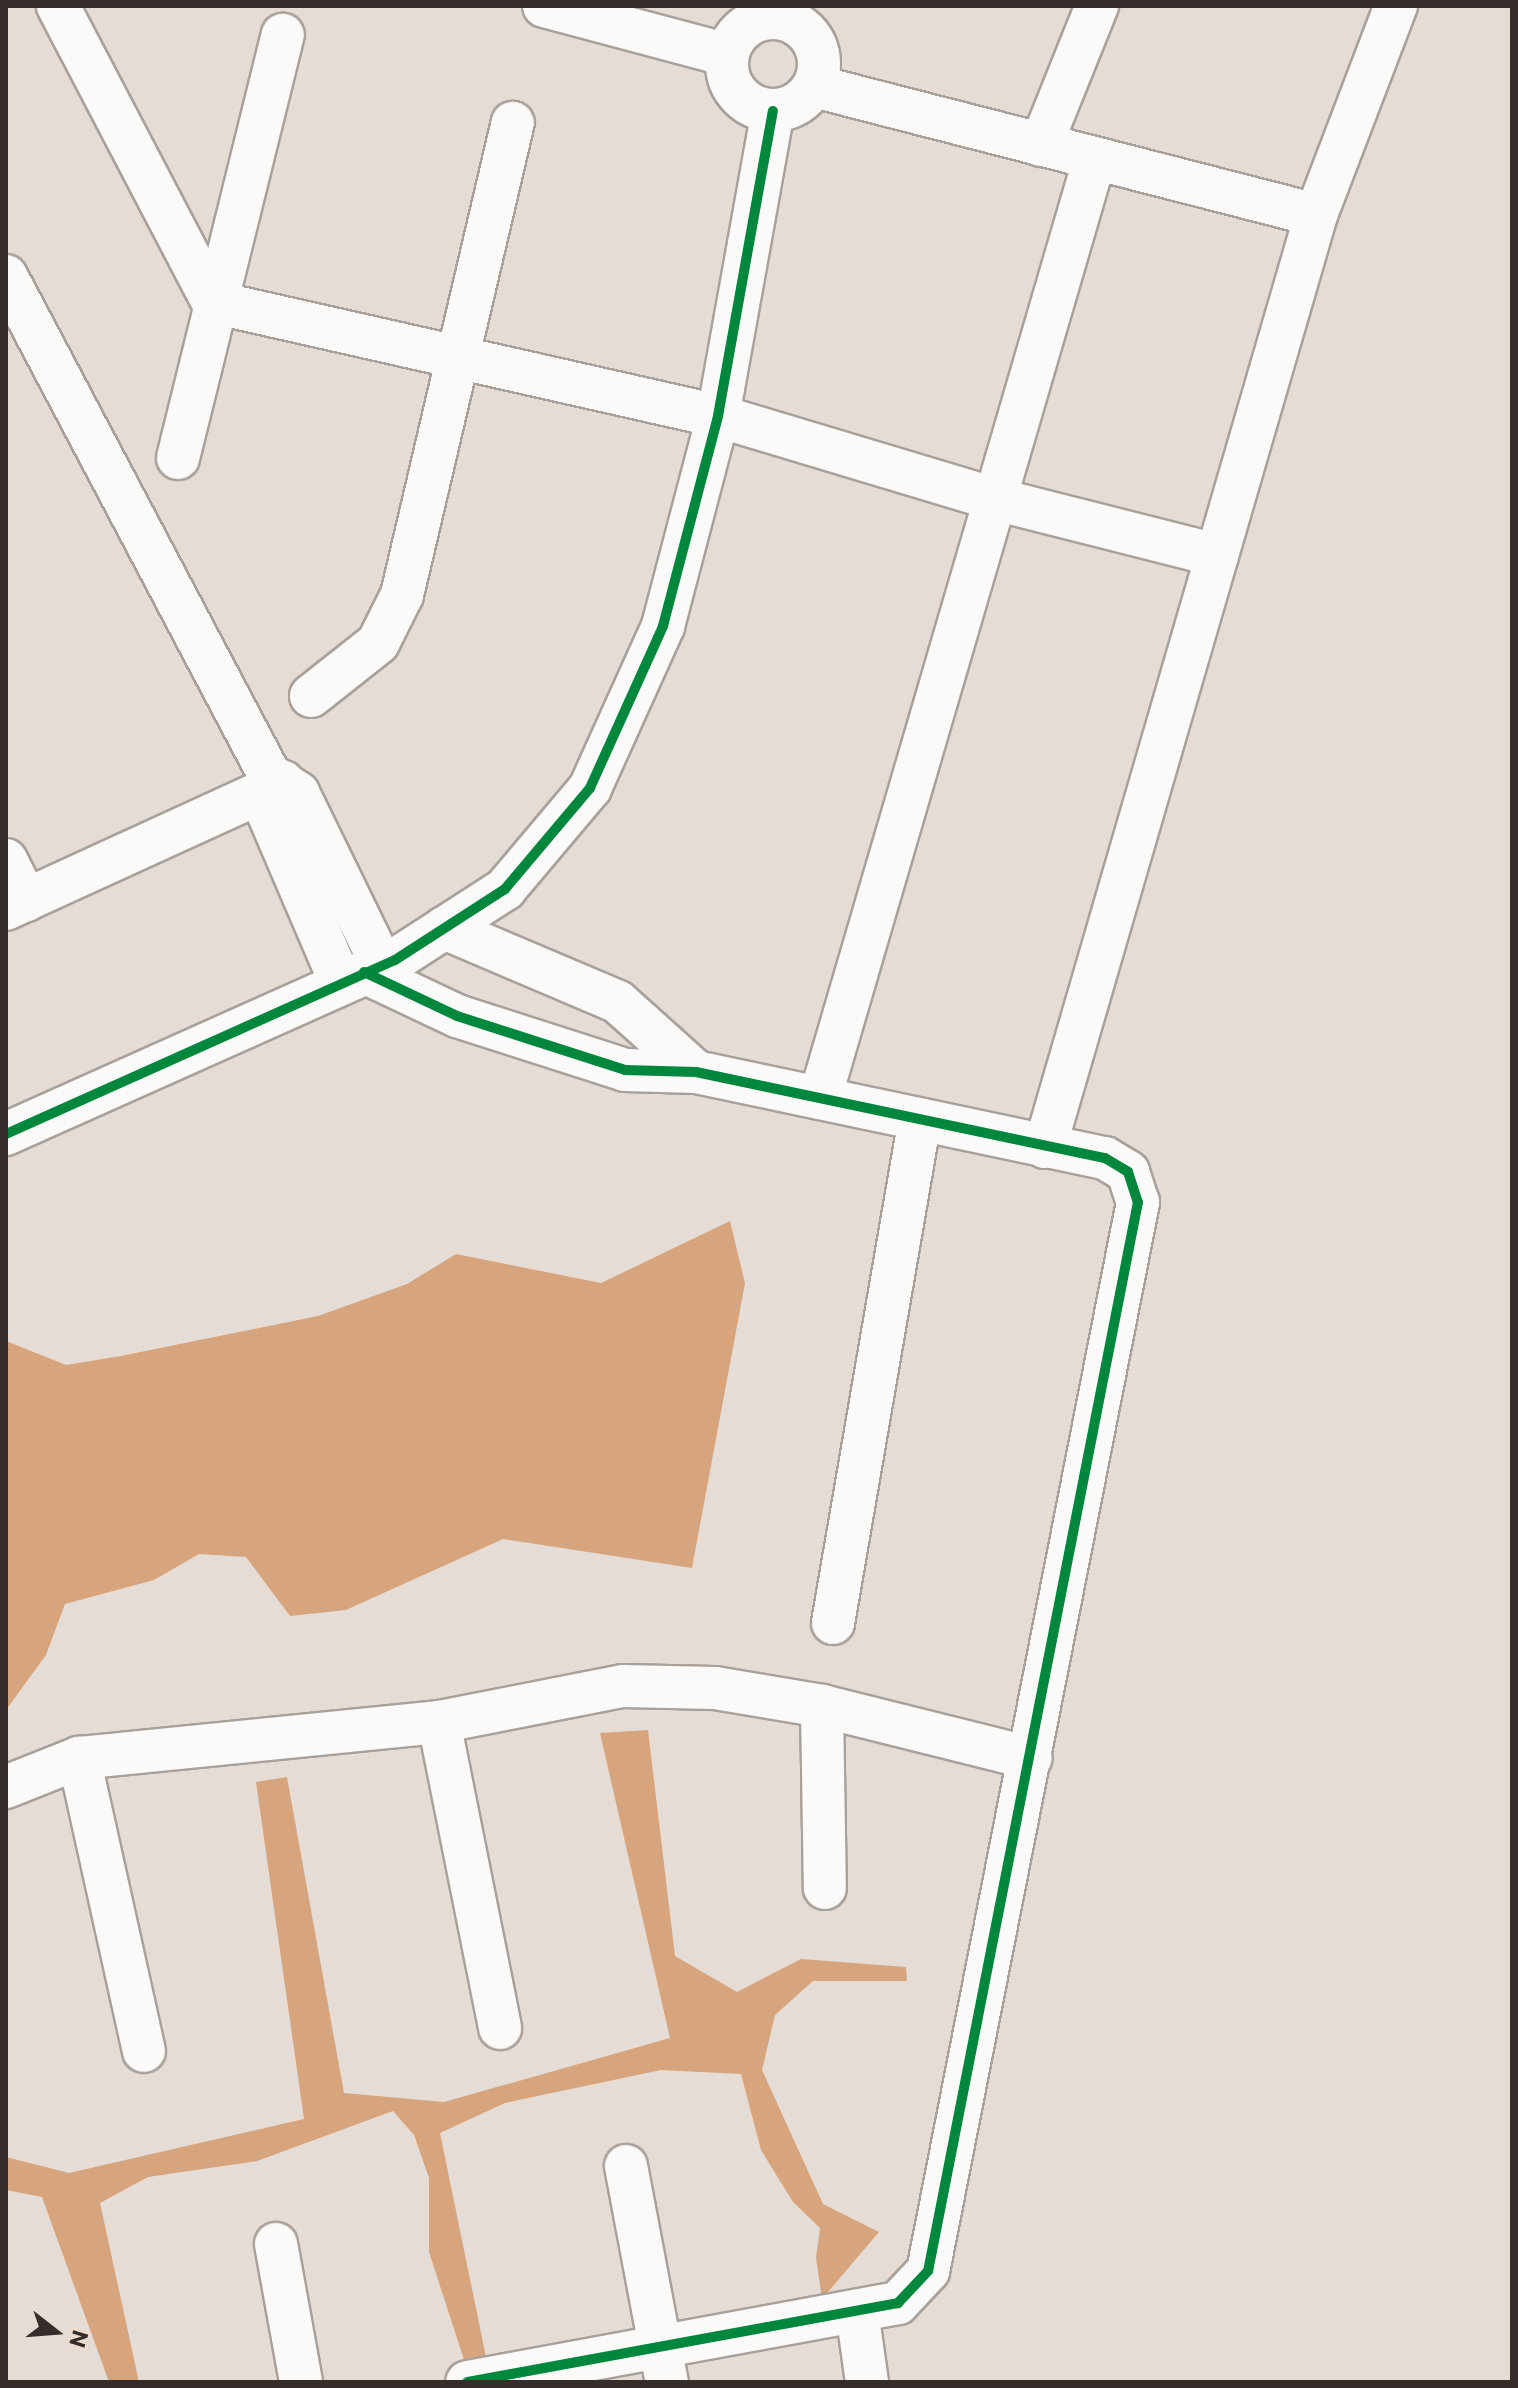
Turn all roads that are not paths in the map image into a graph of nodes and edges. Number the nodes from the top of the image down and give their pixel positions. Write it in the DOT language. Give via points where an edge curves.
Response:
graph roads {
  1 [pos="58,6"];
  2 [pos="544,6"];
  3 [pos="1097,6"];
  4 [pos="1396,6"];
  5 [pos="780,12"];
  6 [pos="283,35"];
  7 [pos="728,55"];
  8 [pos="814,86"];
  9 [pos="773,111"];
  10 [pos="513,123"];
  11 [pos="1041,145"];
  12 [pos="1094,161"];
  13 [pos="1316,215"];
  14 [pos="6,276"];
  15 [pos="213,302"];
  16 [pos="460,355"];
  17 [pos="718,416"];
  18 [pos="178,458"];
  19 [pos="995,499"];
  20 [pos="1217,555"];
  21 [pos="311,696"];
  22 [pos="273,783"];
  23 [pos="6,860"];
  24 [pos="16,904"];
  25 [pos="444,928"];
  26 [pos="362,973"];
  27 [pos="696,1072"];
  28 [pos="820,1098"];
  29 [pos="920,1119"];
  30 [pos="6,1134"];
  31 [pos="1045,1147"];
  32 [pos="833,1623"];
  33 [pos="822,1706"];
  34 [pos="439,1722"];
  35 [pos="79,1758"];
  36 [pos="1031,1758"];
  37 [pos="15,1781"];
  38 [pos="825,1888"];
  39 [pos="500,2028"];
  40 [pos="144,2051"];
  41 [pos="626,2166"];
  42 [pos="276,2244"];
  43 [pos="857,2311"];
  44 [pos="664,2363"];
  45 [pos="483,2379"];
  46 [pos="301,2382"];
  47 [pos="867,2382"];
  1 -- 15 [label="street"];
  2 -- 7 [label="street"];
  3 -- 11 [label="street"];
  4 -- 13 [label="street"];
  5 -- 7 [label="street" via="738,34"];
  5 -- 8 [label="street" via="814,42 819,64"];
  6 -- 15 [label="street"];
  7 -- 9 [label="street" via="737,93"];
  8 -- 9 [label="street" via="803,99"];
  8 -- 11 [label="street"];
  9 -- 17 [label="street"];
  10 -- 16 [label="street"];
  11 -- 12 [label="street"];
  12 -- 13 [label="street"];
  12 -- 19 [label="street"];
  13 -- 20 [label="street"];
  14 -- 22 [label="street"];
  15 -- 16 [label="street"];
  15 -- 18 [label="street"];
  16 -- 17 [label="street"];
  16 -- 21 [label="street" via="402,595 378,643"];
  17 -- 19 [label="street"];
  17 -- 25 [label="street" via="663,626 590,788 505,889"];
  19 -- 20 [label="street"];
  19 -- 28 [label="street"];
  20 -- 31 [label="street"];
  22 -- 24 [label="street"];
  22 -- 26 [label="street"];
  23 -- 24 [label="street"];
  25 -- 26 [label="street"];
  25 -- 27 [label="street" via="618,1002"];
  26 -- 27 [label="street" via="457,1016 560,1052 625,1070"];
  26 -- 30 [label="street"];
  27 -- 28 [label="street"];
  28 -- 29 [label="street"];
  29 -- 31 [label="street"];
  29 -- 32 [label="street"];
  31 -- 36 [label="street" via="1105,1158 1128,1172 1138,1202"];
  33 -- 34 [label="street" via="715,1688 623,1686"];
  33 -- 36 [label="street"];
  33 -- 38 [label="street"];
  34 -- 35 [label="street"];
  34 -- 39 [label="street"];
  35 -- 37 [label="street"];
  35 -- 40 [label="street"];
  36 -- 43 [label="street" via="928,2271 898,2303"];
  41 -- 44 [label="street"];
  42 -- 46 [label="street"];
  43 -- 44 [label="street"];
  43 -- 47 [label="street"];
  44 -- 45 [label="street"];
}
